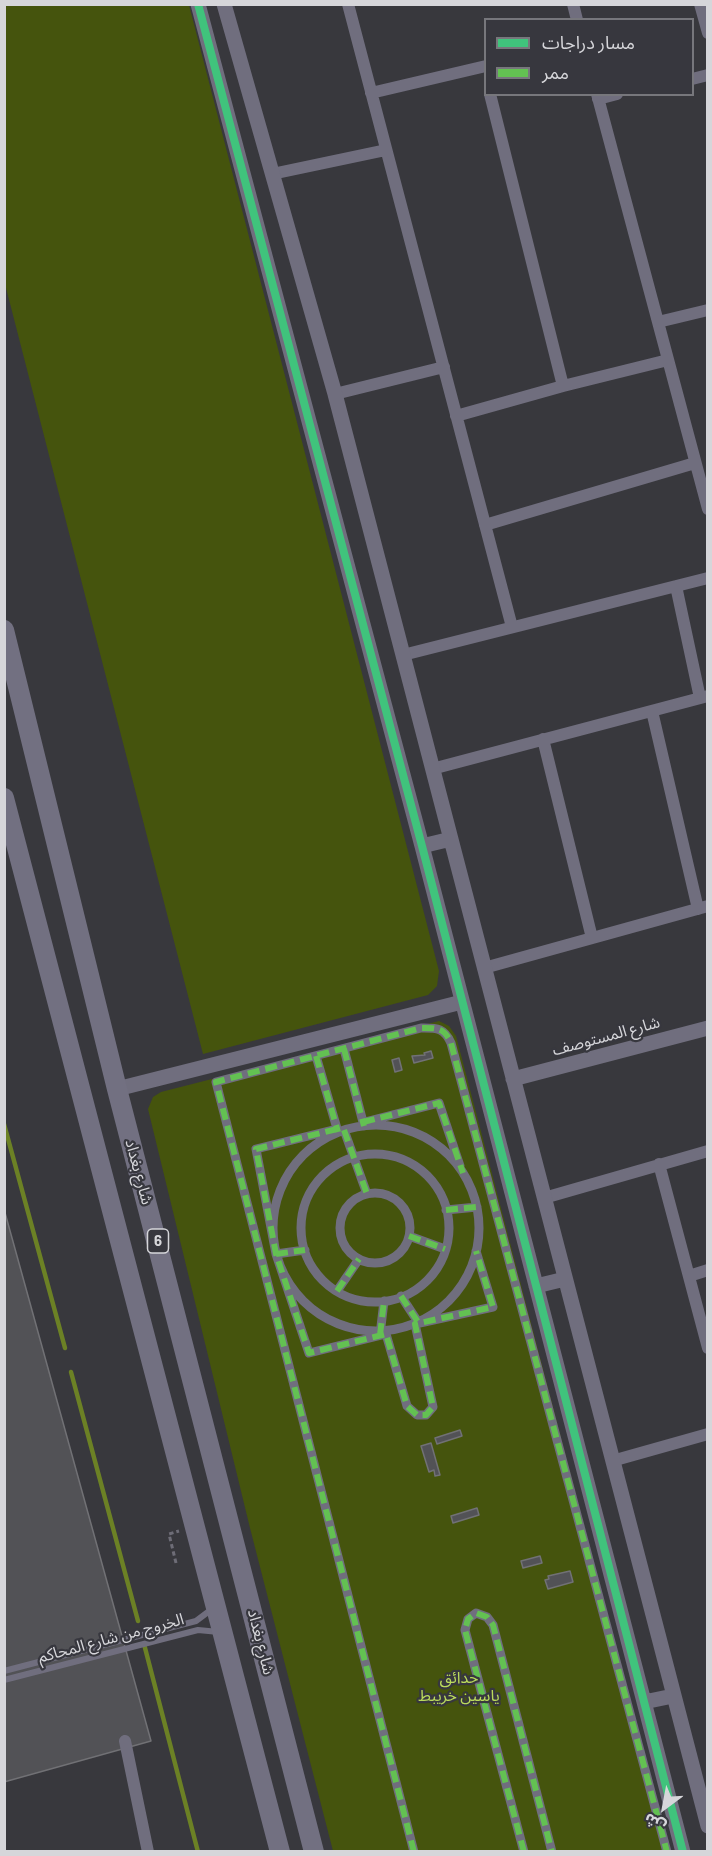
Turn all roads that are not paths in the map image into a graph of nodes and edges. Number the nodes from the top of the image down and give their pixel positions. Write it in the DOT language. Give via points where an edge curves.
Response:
graph roads {
  1 [pos="198,4"];
  2 [pos="224,4"];
  3 [pos="348,4"];
  4 [pos="700,4"];
  5 [pos="707,27"];
  6 [pos="240,66"];
  7 [pos="484,70"];
  8 [pos="216,73"];
  9 [pos="371,93"];
  10 [pos="490,96"];
  11 [pos="598,97"];
  12 [pos="386,150"];
  13 [pos="272,174"];
  14 [pos="708,309"];
  15 [pos="658,322"];
  16 [pos="668,360"];
  17 [pos="444,367"];
  18 [pos="563,386"];
  19 [pos="335,394"];
  20 [pos="456,416"];
  21 [pos="695,463"];
  22 [pos="708,509"];
  23 [pos="485,525"];
  24 [pos="708,578"];
  25 [pos="676,586"];
  26 [pos="512,627"];
  27 [pos="4,630"];
  28 [pos="403,655"];
  29 [pos="704,697"];
  30 [pos="652,711"];
  31 [pos="543,740"];
  32 [pos="432,769"];
  33 [pos="4,798"];
  34 [pos="451,839"];
  35 [pos="422,846"];
  36 [pos="10,848"];
  37 [pos="703,908"];
  38 [pos="592,938"];
  39 [pos="484,968"];
  40 [pos="462,1002"];
  41 [pos="708,1028"];
  42 [pos="344,1049"];
  43 [pos="316,1056"];
  44 [pos="513,1079"];
  45 [pos="117,1089"];
  46 [pos="364,1124"];
  47 [pos="340,1130"];
  48 [pos="708,1151"];
  49 [pos="356,1156"];
  50 [pos="659,1164"];
  51 [pos="463,1173"];
  52 [pos="367,1194"];
  53 [pos="544,1198"];
  54 [pos="477,1207"];
  55 [pos="446,1210"];
  56 [pos="409,1236"];
  57 [pos="445,1249"];
  58 [pos="305,1250"];
  59 [pos="476,1251"];
  60 [pos="276,1254"];
  61 [pos="359,1259"];
  62 [pos="708,1270"];
  63 [pos="688,1276"];
  64 [pos="565,1279"];
  65 [pos="536,1286"];
  66 [pos="337,1291"];
  67 [pos="401,1296"];
  68 [pos="384,1301"];
  69 [pos="416,1323"];
  70 [pos="381,1333"];
  71 [pos="708,1348"];
  72 [pos="708,1434"];
  73 [pos="612,1461"];
  74 [pos="216,1603"];
  75 [pos="224,1634"];
  76 [pos="4,1671"];
  77 [pos="4,1680"];
  78 [pos="673,1696"];
  79 [pos="644,1702"];
  80 [pos="124,1741"];
  81 [pos="707,1825"];
  82 [pos="148,1851"];
  83 [pos="280,1851"];
  84 [pos="314,1851"];
  85 [pos="414,1851"];
  86 [pos="524,1851"];
  87 [pos="552,1851"];
  88 [pos="667,1851"];
  89 [pos="683,1851"];
  1 -- 8 [label="street"];
  2 -- 6 [label="street"];
  3 -- 9 [label="street"];
  4 -- 5 [label="street"];
  6 -- 8 [label="street"];
  6 -- 13 [label="street"];
  7 -- 9 [label="street"];
  8 -- 35 [label="street"];
  9 -- 12 [label="street"];
  10 -- 18 [label="street"];
  11 -- 15 [label="street"];
  12 -- 13 [label="street"];
  12 -- 17 [label="street"];
  13 -- 19 [label="street"];
  14 -- 15 [label="street"];
  15 -- 16 [label="street"];
  16 -- 18 [label="street"];
  16 -- 21 [label="street"];
  17 -- 19 [label="street"];
  17 -- 20 [label="street"];
  18 -- 20 [label="street"];
  19 -- 28 [label="street"];
  20 -- 23 [label="street"];
  21 -- 22 [label="street"];
  21 -- 23 [label="street"];
  23 -- 26 [label="street"];
  24 -- 25 [label="street"];
  25 -- 26 [label="street"];
  25 -- 29 [label="street"];
  26 -- 28 [label="street"];
  27 -- 45 [label="highway, شارع بغداد / 6"];
  28 -- 32 [label="street"];
  29 -- 30 [label="street"];
  30 -- 31 [label="street"];
  30 -- 37 [label="street"];
  31 -- 32 [label="street"];
  31 -- 38 [label="street"];
  32 -- 34 [label="street"];
  33 -- 36 [label="highway, شارع بغداد / 6"];
  34 -- 35 [label="street"];
  34 -- 39 [label="street"];
  35 -- 40 [label="street"];
  36 -- 74 [label="highway, شارع بغداد / 6"];
  37 -- 38 [label="street"];
  38 -- 39 [label="street"];
  39 -- 44 [label="street"];
  40 -- 45 [label="street"];
  40 -- 65 [label="street"];
  41 -- 44 [label="street, شارع المستوصف"];
  42 -- 43 [label="street"];
  42 -- 46 [label="street"];
  42 -- 88 [label="street" via="421,1028 438,1028 447,1033"];
  43 -- 47 [label="street"];
  43 -- 85 [label="street" via="216,1082"];
  44 -- 53 [label="street"];
  45 -- 84 [label="highway, شارع بغداد / 6"];
  46 -- 47 [label="street"];
  46 -- 51 [label="street" via="422,1136 445,1152"];
  46 -- 51 [label="street" via="439,1103"];
  47 -- 49 [label="street"];
  47 -- 60 [label="street" via="314,1145 287,1175 273,1214"];
  47 -- 60 [label="street" via="256,1149"];
  48 -- 50 [label="street"];
  49 -- 52 [label="street"];
  49 -- 55 [label="street" via="386,1155 413,1165 434,1184"];
  49 -- 58 [label="street" via="331,1168 311,1190 302,1217"];
  50 -- 53 [label="street"];
  50 -- 63 [label="street"];
  51 -- 54 [label="street"];
  52 -- 56 [label="street" via="387,1196 401,1205 409,1220"];
  52 -- 61 [label="street" via="349,1204 339,1228 343,1244"];
  53 -- 64 [label="street"];
  54 -- 55 [label="street"];
  54 -- 59 [label="street"];
  55 -- 57 [label="street" via="449,1224"];
  56 -- 57 [label="street"];
  56 -- 61 [label="street" via="401,1251 388,1261 371,1263"];
  57 -- 67 [label="street" via="430,1277"];
  58 -- 60 [label="street"];
  58 -- 66 [label="street" via="316,1272"];
  59 -- 69 [label="street" via="460,1287 448,1302"];
  59 -- 69 [label="street" via="493,1307"];
  60 -- 70 [label="street" via="292,1289 321,1316 357,1330"];
  60 -- 70 [label="street" via="309,1353"];
  61 -- 66 [label="street"];
  62 -- 63 [label="street"];
  63 -- 71 [label="street"];
  64 -- 65 [label="street"];
  64 -- 73 [label="street"];
  65 -- 79 [label="street"];
  66 -- 68 [label="street" via="365,1301"];
  67 -- 68 [label="street"];
  67 -- 69 [label="street"];
  68 -- 70 [label="street"];
  69 -- 70 [label="street"];
  69 -- 70 [label="street" via="433,1407 426,1415 417,1415 407,1406 386,1334"];
  72 -- 73 [label="street"];
  73 -- 78 [label="street"];
  74 -- 75 [label="highway, شارع بغداد / 6"];
  74 -- 76 [label="lane" via="196,1621"];
  75 -- 77 [label="lane, الخروج من شارع المحاكم" via="198,1630"];
  75 -- 83 [label="highway, شارع بغداد / 6"];
  78 -- 79 [label="street"];
  78 -- 81 [label="street"];
  79 -- 89 [label="street"];
  80 -- 82 [label="street"];
  86 -- 87 [label="street" via="465,1630 468,1619 476,1613 487,1617 493,1625"];
}
